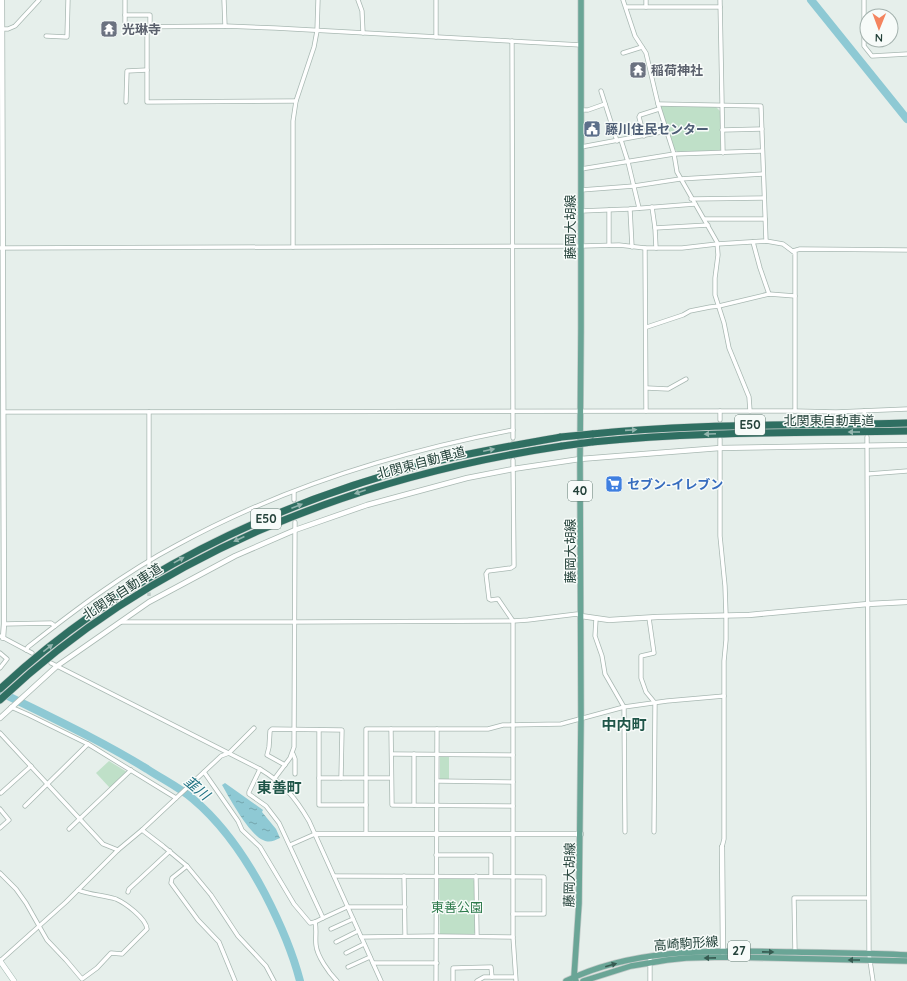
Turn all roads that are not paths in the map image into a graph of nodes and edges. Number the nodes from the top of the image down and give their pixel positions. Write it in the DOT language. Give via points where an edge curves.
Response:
graph roads {
  1 [pos="2,0"];
  2 [pos="40,0"];
  3 [pos="68,0"];
  4 [pos="125,0"];
  5 [pos="224,0"];
  6 [pos="318,0"];
  7 [pos="358,0"];
  8 [pos="436,0"];
  9 [pos="581,0"];
  10 [pos="623,0"];
  11 [pos="646,0"];
  12 [pos="720,0"];
  13 [pos="864,0"];
  14 [pos="646,7"];
  15 [pos="720,7"];
  16 [pos="626,8"];
  17 [pos="125,15"];
  18 [pos="225,26"];
  19 [pos="148,28"];
  20 [pos="1,30"];
  21 [pos="317,31"];
  22 [pos="363,33"];
  23 [pos="46,36"];
  24 [pos="436,37"];
  25 [pos="512,41"];
  26 [pos="581,44"];
  27 [pos="642,47"];
  28 [pos="623,53"];
  29 [pos="907,54"];
  30 [pos="147,70"];
  31 [pos="601,91"];
  32 [pos="296,101"];
  33 [pos="126,102"];
  34 [pos="605,104"];
  35 [pos="658,104"];
  36 [pos="721,105"];
  37 [pos="581,110"];
  38 [pos="660,110"];
  39 [pos="762,129"];
  40 [pos="722,130"];
  41 [pos="667,131"];
  42 [pos="644,136"];
  43 [pos="619,141"];
  44 [pos="581,148"];
  45 [pos="762,151"];
  46 [pos="723,153"];
  47 [pos="674,154"];
  48 [pos="628,162"];
  49 [pos="581,169"];
  50 [pos="763,174"];
  51 [pos="680,179"];
  52 [pos="634,186"];
  53 [pos="581,190"];
  54 [pos="764,198"];
  55 [pos="691,199"];
  56 [pos="695,204"];
  57 [pos="652,207"];
  58 [pos="640,208"];
  59 [pos="630,209"];
  60 [pos="609,210"];
  61 [pos="581,211"];
  62 [pos="705,219"];
  63 [pos="765,219"];
  64 [pos="708,225"];
  65 [pos="655,228"];
  66 [pos="766,241"];
  67 [pos="753,242"];
  68 [pos="717,244"];
  69 [pos="609,245"];
  70 [pos="512,246"];
  71 [pos="582,246"];
  72 [pos="632,247"];
  73 [pos="2,248"];
  74 [pos="292,248"];
  75 [pos="646,248"];
  76 [pos="656,248"];
  77 [pos="907,250"];
  78 [pos="793,251"];
  79 [pos="769,294"];
  80 [pos="795,296"];
  81 [pos="719,306"];
  82 [pos="647,327"];
  83 [pos="686,379"];
  84 [pos="647,388"];
  85 [pos="907,409"];
  86 [pos="513,411"];
  87 [pos="581,411"];
  88 [pos="646,411"];
  89 [pos="720,411"];
  90 [pos="750,411"];
  91 [pos="795,411"];
  92 [pos="864,411"];
  93 [pos="4,412"];
  94 [pos="149,412"];
  95 [pos="866,419"];
  96 [pos="720,420"];
  97 [pos="907,424"];
  98 [pos="513,430"];
  99 [pos="907,431"];
  100 [pos="867,437"];
  101 [pos="513,438"];
  102 [pos="720,439"];
  103 [pos="907,445"];
  104 [pos="867,446"];
  105 [pos="720,448"];
  106 [pos="580,459"];
  107 [pos="513,460"];
  108 [pos="513,469"];
  109 [pos="907,471"];
  110 [pos="868,474"];
  111 [pos="294,492"];
  112 [pos="294,500"];
  113 [pos="295,522"];
  114 [pos="295,530"];
  115 [pos="149,562"];
  116 [pos="149,569"];
  117 [pos="907,602"];
  118 [pos="868,604"];
  119 [pos="726,615"];
  120 [pos="581,616"];
  121 [pos="650,618"];
  122 [pos="596,619"];
  123 [pos="513,621"];
  124 [pos="120,622"];
  125 [pos="295,622"];
  126 [pos="4,624"];
  127 [pos="55,626"];
  128 [pos="1,638"];
  129 [pos="26,650"];
  130 [pos="0,653"];
  131 [pos="32,654"];
  132 [pos="51,663"];
  133 [pos="57,666"];
  134 [pos="0,668"];
  135 [pos="0,690"];
  136 [pos="724,696"];
  137 [pos="0,700"];
  138 [pos="655,703"];
  139 [pos="12,706"];
  140 [pos="624,708"];
  141 [pos="0,718"];
  142 [pos="581,719"];
  143 [pos="514,725"];
  144 [pos="254,728"];
  145 [pos="437,729"];
  146 [pos="294,730"];
  147 [pos="319,730"];
  148 [pos="391,730"];
  149 [pos="0,733"];
  150 [pos="88,744"];
  151 [pos="228,753"];
  152 [pos="293,754"];
  153 [pos="392,754"];
  154 [pos="414,754"];
  155 [pos="437,755"];
  156 [pos="513,755"];
  157 [pos="285,765"];
  158 [pos="31,766"];
  159 [pos="260,769"];
  160 [pos="131,770"];
  161 [pos="204,772"];
  162 [pos="295,774"];
  163 [pos="275,778"];
  164 [pos="319,778"];
  165 [pos="341,778"];
  166 [pos="366,778"];
  167 [pos="391,778"];
  168 [pos="437,781"];
  169 [pos="513,782"];
  170 [pos="48,784"];
  171 [pos="1,793"];
  172 [pos="177,797"];
  173 [pos="366,805"];
  174 [pos="414,805"];
  175 [pos="25,806"];
  176 [pos="436,806"];
  177 [pos="513,806"];
  178 [pos="0,810"];
  179 [pos="80,819"];
  180 [pos="0,828"];
  181 [pos="70,829"];
  182 [pos="142,830"];
  183 [pos="625,832"];
  184 [pos="654,832"];
  185 [pos="315,834"];
  186 [pos="366,834"];
  187 [pos="436,834"];
  188 [pos="513,834"];
  189 [pos="580,834"];
  190 [pos="290,845"];
  191 [pos="722,847"];
  192 [pos="118,850"];
  193 [pos="170,852"];
  194 [pos="436,855"];
  195 [pos="187,866"];
  196 [pos="0,873"];
  197 [pos="334,876"];
  198 [pos="404,876"];
  199 [pos="436,876"];
  200 [pos="476,876"];
  201 [pos="490,876"];
  202 [pos="513,876"];
  203 [pos="78,890"];
  204 [pos="128,892"];
  205 [pos="868,898"];
  206 [pos="347,907"];
  207 [pos="404,907"];
  208 [pos="513,914"];
  209 [pos="323,918"];
  210 [pos="353,919"];
  211 [pos="315,922"];
  212 [pos="40,926"];
  213 [pos="331,929"];
  214 [pos="358,931"];
  215 [pos="405,936"];
  216 [pos="437,936"];
  217 [pos="477,936"];
  218 [pos="361,937"];
  219 [pos="513,937"];
  220 [pos="336,942"];
  221 [pos="364,944"];
  222 [pos="723,951"];
  223 [pos="795,952"];
  224 [pos="346,953"];
  225 [pos="907,955"];
  226 [pos="370,957"];
  227 [pos="724,957"];
  228 [pos="869,957"];
  229 [pos="650,959"];
  230 [pos="907,960"];
  231 [pos="1,963"];
  232 [pos="373,963"];
  233 [pos="437,964"];
  234 [pos="348,967"];
  235 [pos="492,977"];
  236 [pos="515,979"];
  237 [pos="575,979"];
  238 [pos="14,981"];
  239 [pos="235,981"];
  240 [pos="274,981"];
  241 [pos="337,981"];
  242 [pos="381,981"];
  243 [pos="436,981"];
  244 [pos="453,981"];
  245 [pos="477,981"];
  246 [pos="566,981"];
  247 [pos="583,981"];
  248 [pos="650,981"];
  249 [pos="873,981"];
  1 -- 20 [label="street"];
  2 -- 20 [label="street" via="14,26"];
  3 -- 23 [label="street" via="67,36"];
  4 -- 17 [label="street"];
  5 -- 18 [label="street"];
  6 -- 21 [label="street"];
  7 -- 22 [label="street" via="362,12"];
  8 -- 24 [label="street"];
  9 -- 26 [label="main road, 藤岡大胡線 / 40"];
  10 -- 16 [label="street"];
  11 -- 14 [label="street"];
  12 -- 15 [label="street"];
  13 -- 29 [label="street" via="864,46 868,52 872,56"];
  14 -- 15 [label="street"];
  14 -- 16 [label="street"];
  15 -- 36 [label="street"];
  16 -- 27 [label="street" via="635,36"];
  17 -- 19 [label="street" via="127,27"];
  17 -- 19 [label="street" via="150,15"];
  18 -- 19 [label="street"];
  18 -- 21 [label="street"];
  19 -- 30 [label="street"];
  20 -- 73 [label="street"];
  21 -- 22 [label="street"];
  21 -- 32 [label="street"];
  22 -- 24 [label="street"];
  24 -- 25 [label="street"];
  25 -- 26 [label="street"];
  25 -- 70 [label="street"];
  26 -- 37 [label="main road, 藤岡大胡線 / 40"];
  27 -- 28 [label="street"];
  27 -- 35 [label="street" via="646,53"];
  30 -- 32 [label="street" via="147,102"];
  30 -- 33 [label="street" via="127,71"];
  31 -- 34 [label="street"];
  32 -- 74 [label="street" via="293,120"];
  34 -- 37 [label="street"];
  34 -- 43 [label="street"];
  35 -- 36 [label="street"];
  35 -- 38 [label="street"];
  36 -- 39 [label="street" via="761,106"];
  36 -- 40 [label="street"];
  37 -- 44 [label="main road, 藤岡大胡線 / 40"];
  38 -- 41 [label="street"];
  38 -- 42 [label="street" via="640,115"];
  39 -- 40 [label="street"];
  39 -- 45 [label="street"];
  40 -- 46 [label="street"];
  41 -- 42 [label="street"];
  41 -- 47 [label="street"];
  42 -- 43 [label="street"];
  43 -- 44 [label="street"];
  43 -- 48 [label="street"];
  44 -- 49 [label="main road, 藤岡大胡線 / 40"];
  45 -- 46 [label="street"];
  45 -- 50 [label="street"];
  46 -- 47 [label="street"];
  47 -- 48 [label="street"];
  47 -- 51 [label="street"];
  48 -- 49 [label="street"];
  48 -- 52 [label="street"];
  49 -- 53 [label="main road, 藤岡大胡線 / 40"];
  50 -- 51 [label="street"];
  50 -- 54 [label="street"];
  51 -- 52 [label="street"];
  51 -- 55 [label="street"];
  52 -- 53 [label="street"];
  52 -- 58 [label="street"];
  53 -- 61 [label="main road, 藤岡大胡線 / 40"];
  54 -- 55 [label="street"];
  54 -- 63 [label="street"];
  55 -- 56 [label="street"];
  56 -- 57 [label="street"];
  56 -- 62 [label="street"];
  57 -- 58 [label="street"];
  57 -- 65 [label="street"];
  58 -- 59 [label="street"];
  59 -- 60 [label="street"];
  59 -- 72 [label="street"];
  60 -- 61 [label="street"];
  60 -- 69 [label="street"];
  61 -- 71 [label="main road, 藤岡大胡線 / 40"];
  62 -- 63 [label="street"];
  62 -- 64 [label="street"];
  63 -- 66 [label="street"];
  64 -- 65 [label="street"];
  64 -- 68 [label="street"];
  65 -- 76 [label="street"];
  66 -- 67 [label="street"];
  66 -- 78 [label="street" via="784,244"];
  67 -- 68 [label="street"];
  67 -- 79 [label="street"];
  68 -- 76 [label="street"];
  68 -- 81 [label="street" via="716,295"];
  69 -- 71 [label="street"];
  69 -- 72 [label="street"];
  70 -- 71 [label="street"];
  70 -- 74 [label="street"];
  70 -- 86 [label="street"];
  71 -- 87 [label="main road, 藤岡大胡線 / 40"];
  72 -- 75 [label="street"];
  73 -- 74 [label="street"];
  73 -- 93 [label="street"];
  75 -- 76 [label="street"];
  75 -- 82 [label="street"];
  77 -- 78 [label="street"];
  78 -- 80 [label="street"];
  79 -- 80 [label="street"];
  79 -- 81 [label="street"];
  80 -- 91 [label="street"];
  81 -- 82 [label="street" via="690,311"];
  81 -- 90 [label="street" via="729,348 749,397"];
  82 -- 84 [label="street"];
  83 -- 84 [label="street" via="668,389"];
  84 -- 88 [label="street"];
  85 -- 92 [label="street"];
  86 -- 87 [label="street"];
  86 -- 94 [label="street"];
  86 -- 98 [label="street"];
  87 -- 88 [label="street"];
  87 -- 106 [label="main road, 藤岡大胡線 / 40"];
  88 -- 89 [label="street"];
  89 -- 90 [label="street"];
  89 -- 96 [label="street"];
  90 -- 91 [label="street"];
  91 -- 92 [label="street"];
  92 -- 95 [label="street"];
  93 -- 94 [label="street"];
  93 -- 126 [label="street"];
  94 -- 115 [label="street"];
  135 -- 97 [label="highway, 北関東自動車道 / E50, one-way, bridge" via="61,638 124,593 186,556 242,529 324,496 398,472 497,448 562,437 641,429"];
  98 -- 101 [label="street"];
  98 -- 111 [label="street" via="445,444 384,461"];
  99 -- 137 [label="highway, 北関東自動車道 / E50, one-way, bridge" via="641,437 562,446 472,461 399,480 325,504 245,536 190,563 128,600 72,639"];
  100 -- 104 [label="street"];
  102 -- 105 [label="street"];
  103 -- 104 [label="street"];
  104 -- 105 [label="street"];
  104 -- 110 [label="street"];
  105 -- 106 [label="street"];
  105 -- 119 [label="street" via="720,536"];
  106 -- 108 [label="street"];
  106 -- 120 [label="main road, 藤岡大胡線 / 40"];
  107 -- 108 [label="street"];
  108 -- 114 [label="street" via="437,485 367,505"];
  108 -- 123 [label="street" via="514,566 488,571 486,574 489,599 498,599"];
  109 -- 110 [label="street"];
  110 -- 118 [label="street"];
  111 -- 112 [label="street"];
  111 -- 115 [label="street" via="220,523"];
  113 -- 114 [label="street"];
  114 -- 124 [label="street" via="235,556 149,599"];
  114 -- 125 [label="street"];
  115 -- 116 [label="street"];
  115 -- 127 [label="street" via="103,590"];
  117 -- 118 [label="street"];
  118 -- 119 [label="street"];
  118 -- 205 [label="street"];
  119 -- 121 [label="street"];
  119 -- 136 [label="street"];
  120 -- 122 [label="street"];
  120 -- 123 [label="street" via="577,614"];
  120 -- 142 [label="main road, 藤岡大胡線 / 40"];
  121 -- 122 [label="street"];
  121 -- 138 [label="street" via="654,652 640,656 641,678 646,692"];
  122 -- 140 [label="street" via="594,636 602,656 605,674"];
  123 -- 125 [label="street"];
  123 -- 143 [label="street"];
  124 -- 125 [label="street"];
  124 -- 133 [label="street"];
  125 -- 146 [label="street"];
  126 -- 127 [label="street" via="51,623"];
  126 -- 128 [label="street"];
  127 -- 129 [label="street"];
  128 -- 129 [label="street"];
  129 -- 131 [label="street"];
  130 -- 134 [label="street" via="7,659"];
  132 -- 133 [label="street"];
  133 -- 139 [label="street"];
  133 -- 151 [label="street"];
  136 -- 138 [label="street"];
  136 -- 191 [label="street" via="725,776"];
  138 -- 140 [label="street"];
  138 -- 184 [label="street"];
  139 -- 141 [label="street"];
  139 -- 150 [label="street"];
  140 -- 142 [label="street"];
  140 -- 183 [label="street"];
  142 -- 143 [label="street" via="558,724"];
  142 -- 189 [label="main road, 藤岡大胡線 / 40"];
  143 -- 145 [label="street" via="503,725 488,730"];
  143 -- 156 [label="street"];
  144 -- 151 [label="street"];
  145 -- 148 [label="street"];
  145 -- 155 [label="street"];
  146 -- 147 [label="street"];
  146 -- 152 [label="street"];
  146 -- 157 [label="street" via="270,731 270,748 267,754"];
  147 -- 164 [label="street"];
  147 -- 165 [label="street" via="342,730"];
  148 -- 153 [label="street"];
  148 -- 166 [label="street" via="366,729"];
  149 -- 158 [label="street"];
  150 -- 160 [label="street"];
  150 -- 170 [label="street"];
  151 -- 159 [label="street"];
  151 -- 161 [label="street"];
  152 -- 157 [label="street"];
  152 -- 162 [label="street"];
  153 -- 154 [label="street"];
  153 -- 167 [label="street"];
  154 -- 155 [label="street"];
  154 -- 174 [label="street"];
  155 -- 156 [label="street"];
  155 -- 168 [label="street"];
  156 -- 169 [label="street"];
  157 -- 163 [label="street"];
  158 -- 170 [label="street"];
  158 -- 171 [label="street"];
  159 -- 163 [label="street"];
  159 -- 190 [label="street" via="249,794 271,812"];
  160 -- 172 [label="street"];
  160 -- 179 [label="street"];
  161 -- 172 [label="street"];
  161 -- 211 [label="street" via="242,830 260,847 294,904 310,923"];
  163 -- 185 [label="street" via="298,802"];
  164 -- 165 [label="street"];
  164 -- 173 [label="street" via="318,804"];
  165 -- 166 [label="street"];
  166 -- 167 [label="street"];
  166 -- 173 [label="street"];
  167 -- 174 [label="street" via="392,806"];
  168 -- 169 [label="street"];
  168 -- 176 [label="street"];
  169 -- 177 [label="street"];
  170 -- 175 [label="street"];
  170 -- 179 [label="street"];
  172 -- 182 [label="street"];
  173 -- 186 [label="street"];
  174 -- 176 [label="street"];
  176 -- 177 [label="street"];
  176 -- 187 [label="street"];
  177 -- 188 [label="street"];
  178 -- 180 [label="street" via="9,820"];
  179 -- 181 [label="street"];
  179 -- 192 [label="street" via="103,844"];
  182 -- 192 [label="street"];
  182 -- 193 [label="street"];
  185 -- 186 [label="street"];
  185 -- 190 [label="street"];
  185 -- 197 [label="street"];
  186 -- 187 [label="street"];
  187 -- 188 [label="street"];
  187 -- 194 [label="street"];
  188 -- 189 [label="street"];
  188 -- 202 [label="street"];
  189 -- 237 [label="main road, 藤岡大胡線 / 40"];
  190 -- 209 [label="street"];
  191 -- 222 [label="street"];
  192 -- 203 [label="street"];
  193 -- 195 [label="street"];
  193 -- 204 [label="street"];
  194 -- 199 [label="street"];
  194 -- 201 [label="street" via="490,854"];
  195 -- 239 [label="street" via="172,878 171,882 198,920 218,942"];
  195 -- 240 [label="street" via="213,897 238,936 266,966"];
  196 -- 212 [label="street" via="21,897"];
  197 -- 198 [label="street"];
  197 -- 206 [label="street"];
  198 -- 199 [label="street"];
  198 -- 207 [label="street"];
  199 -- 200 [label="street"];
  199 -- 216 [label="street"];
  200 -- 201 [label="street"];
  200 -- 217 [label="street"];
  201 -- 202 [label="street"];
  202 -- 208 [label="street"];
  202 -- 208 [label="street" via="544,877 544,914"];
  203 -- 212 [label="street"];
  203 -- 212 [label="street" via="117,900 142,919 146,932 122,954 111,953 82,979 47,940"];
  205 -- 223 [label="street" via="794,898"];
  205 -- 228 [label="street"];
  206 -- 207 [label="street"];
  206 -- 209 [label="street"];
  206 -- 210 [label="street"];
  207 -- 215 [label="street"];
  208 -- 219 [label="street"];
  209 -- 211 [label="street"];
  210 -- 213 [label="street"];
  210 -- 214 [label="street"];
  211 -- 241 [label="street" via="317,950"];
  212 -- 231 [label="street"];
  214 -- 218 [label="street"];
  214 -- 220 [label="street"];
  215 -- 216 [label="street"];
  215 -- 218 [label="street"];
  216 -- 217 [label="street"];
  216 -- 233 [label="street"];
  217 -- 219 [label="street"];
  218 -- 221 [label="street"];
  219 -- 236 [label="street"];
  221 -- 224 [label="street"];
  221 -- 226 [label="street"];
  222 -- 223 [label="main road, 高崎駒形線 / 27, one-way"];
  222 -- 227 [label="street"];
  222 -- 229 [label="main road, 高崎駒形線 / 27" via="667,954"];
  223 -- 228 [label="main road, 高崎駒形線 / 27"];
  225 -- 228 [label="main road, 高崎駒形線 / 27"];
  226 -- 232 [label="street"];
  226 -- 234 [label="street"];
  228 -- 227 [label="main road, 高崎駒形線 / 27, one-way"];
  227 -- 229 [label="main road, 高崎駒形線 / 27, one-way"];
  228 -- 230 [label="main road, 高崎駒形線 / 27"];
  228 -- 249 [label="street"];
  237 -- 229 [label="main road, 高崎駒形線 / 27, one-way" via="611,965"];
  229 -- 247 [label="main road, 高崎駒形線 / 27"];
  229 -- 248 [label="street"];
  231 -- 238 [label="main road"];
  232 -- 233 [label="street"];
  232 -- 242 [label="street"];
  233 -- 243 [label="street"];
  235 -- 236 [label="street"];
  235 -- 244 [label="street" via="491,967 453,968"];
  235 -- 245 [label="street" via="484,977"];
  237 -- 246 [label="main road, 高崎駒形線 / 27"];
}
